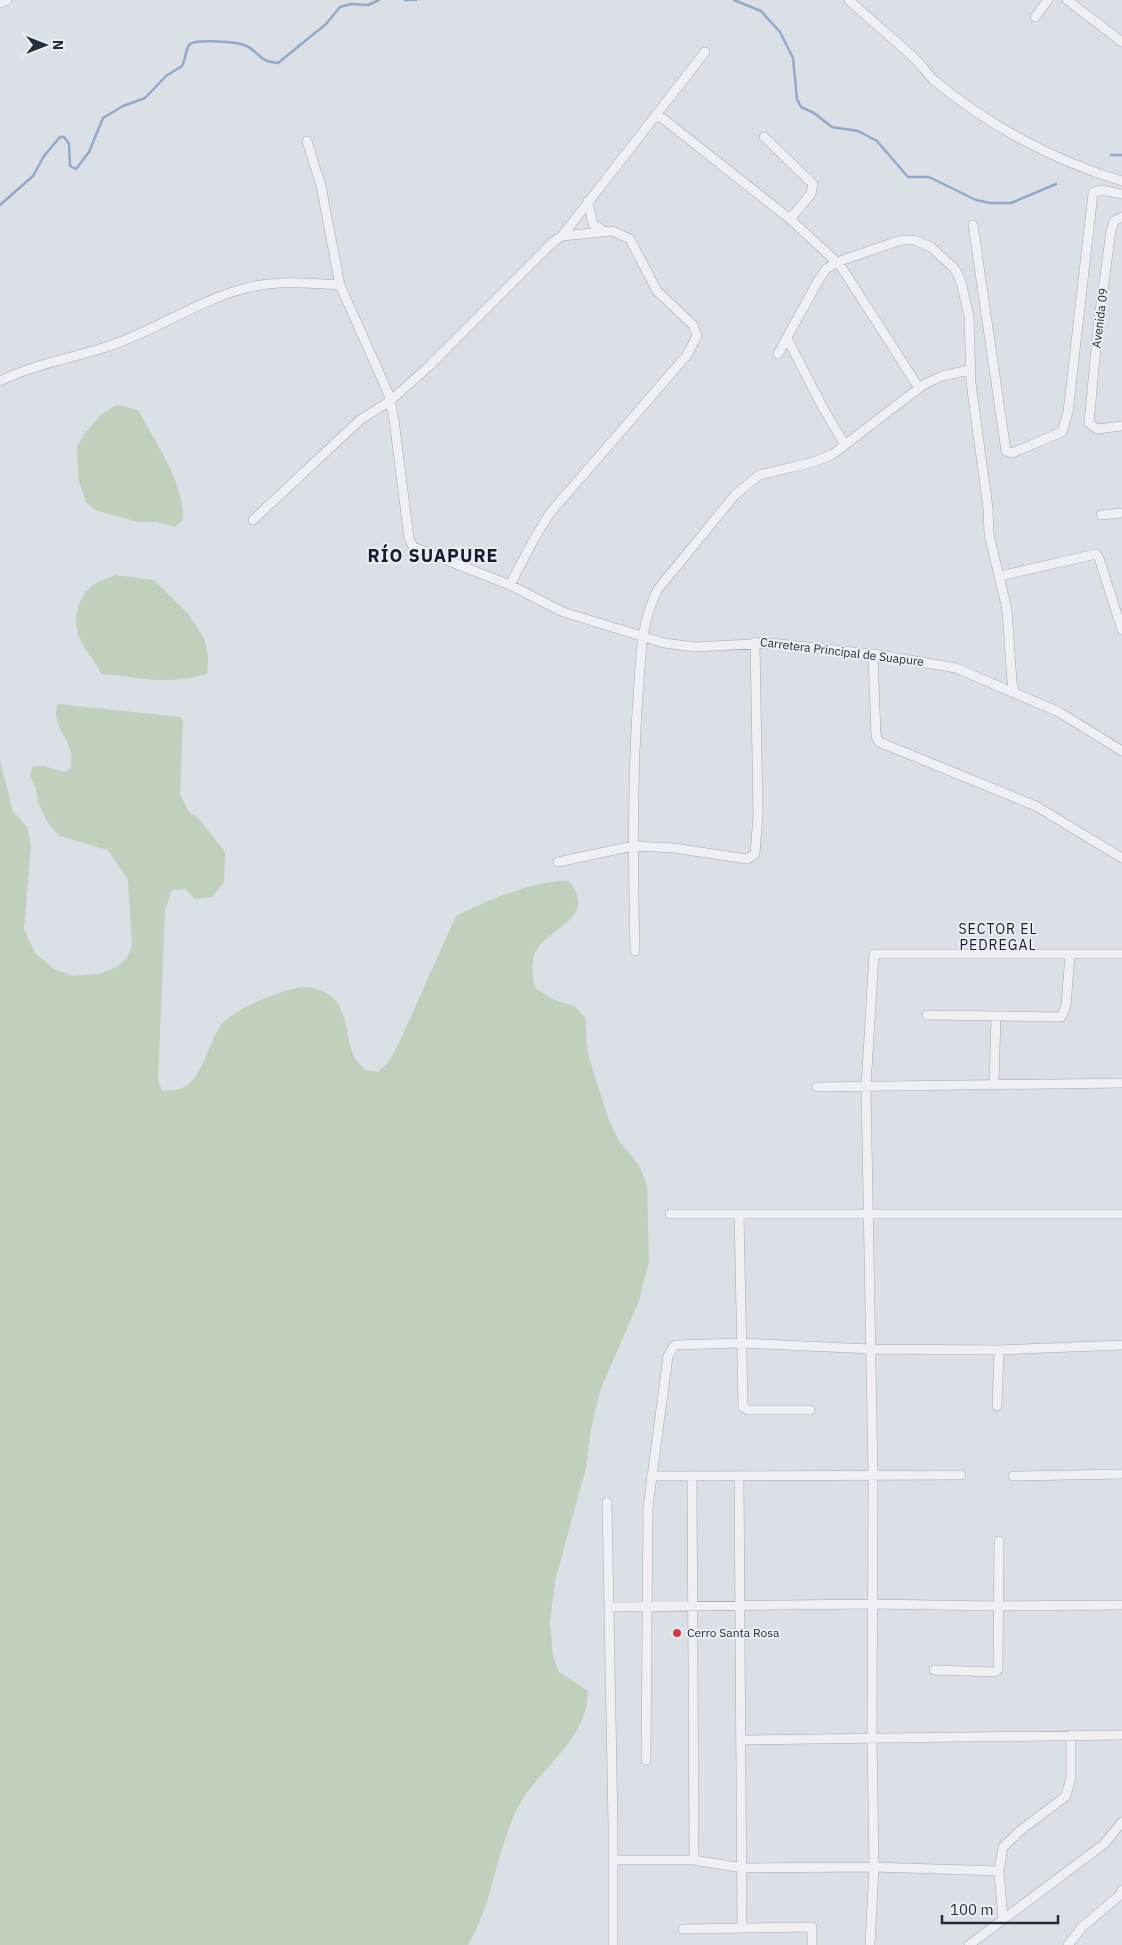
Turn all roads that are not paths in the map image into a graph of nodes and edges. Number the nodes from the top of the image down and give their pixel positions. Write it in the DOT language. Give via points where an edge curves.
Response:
graph roads {
  1 [pos="7,0"];
  2 [pos="849,0"];
  3 [pos="1048,0"];
  4 [pos="1067,0"];
  5 [pos="0,3"];
  6 [pos="1035,17"];
  7 [pos="1122,42"];
  8 [pos="705,52"];
  9 [pos="657,114"];
  10 [pos="764,137"];
  11 [pos="307,141"];
  12 [pos="1122,181"];
  13 [pos="1122,194"];
  14 [pos="588,201"];
  15 [pos="1121,217"];
  16 [pos="790,219"];
  17 [pos="973,225"];
  18 [pos="604,231"];
  19 [pos="562,236"];
  20 [pos="837,262"];
  21 [pos="340,285"];
  22 [pos="787,338"];
  23 [pos="778,354"];
  24 [pos="969,370"];
  25 [pos="0,381"];
  26 [pos="919,388"];
  27 [pos="390,401"];
  28 [pos="1122,426"];
  29 [pos="845,445"];
  30 [pos="1122,514"];
  31 [pos="1101,516"];
  32 [pos="253,520"];
  33 [pos="1000,576"];
  34 [pos="510,585"];
  35 [pos="1122,630"];
  36 [pos="642,637"];
  37 [pos="755,642"];
  38 [pos="873,654"];
  39 [pos="1014,692"];
  40 [pos="1122,751"];
  41 [pos="633,846"];
  42 [pos="1122,858"];
  43 [pos="558,862"];
  44 [pos="636,952"];
  45 [pos="1070,954"];
  46 [pos="1122,954"];
  47 [pos="927,1015"];
  48 [pos="996,1016"];
  49 [pos="1122,1083"];
  50 [pos="994,1084"];
  51 [pos="866,1086"];
  52 [pos="817,1087"];
  53 [pos="670,1214"];
  54 [pos="739,1214"];
  55 [pos="869,1214"];
  56 [pos="1122,1214"];
  57 [pos="741,1343"];
  58 [pos="1122,1345"];
  59 [pos="871,1350"];
  60 [pos="999,1350"];
  61 [pos="997,1406"];
  62 [pos="810,1410"];
  63 [pos="1122,1474"];
  64 [pos="873,1475"];
  65 [pos="962,1475"];
  66 [pos="651,1476"];
  67 [pos="692,1476"];
  68 [pos="739,1476"];
  69 [pos="1013,1476"];
  70 [pos="607,1502"];
  71 [pos="999,1541"];
  72 [pos="873,1604"];
  73 [pos="740,1605"];
  74 [pos="1122,1605"];
  75 [pos="609,1606"];
  76 [pos="647,1606"];
  77 [pos="693,1606"];
  78 [pos="997,1606"];
  79 [pos="934,1670"];
  80 [pos="1071,1735"];
  81 [pos="1122,1735"];
  82 [pos="741,1740"];
  83 [pos="872,1740"];
  84 [pos="646,1760"];
  85 [pos="1122,1822"];
  86 [pos="613,1860"];
  87 [pos="694,1860"];
  88 [pos="874,1867"];
  89 [pos="742,1868"];
  90 [pos="999,1871"];
  91 [pos="1122,1890"];
  92 [pos="1002,1920"];
  93 [pos="742,1928"];
  94 [pos="683,1929"];
  95 [pos="613,1945"];
  96 [pos="812,1945"];
  97 [pos="870,1945"];
  98 [pos="969,1945"];
  99 [pos="1068,1945"];
  1 -- 5 [label="street"];
  2 -- 12 [label="street" via="933,79 974,109 1025,141 1085,170"];
  3 -- 6 [label="street"];
  4 -- 7 [label="street"];
  8 -- 9 [label="street"];
  9 -- 14 [label="street"];
  9 -- 16 [label="street"];
  10 -- 16 [label="street" via="813,184 811,194"];
  11 -- 21 [label="street, Carretera Principal de Suapure" via="321,186"];
  13 -- 17 [label="street" via="1100,190 1093,193 1068,412 1062,432 1012,453 1006,451"];
  14 -- 18 [label="street" via="593,224"];
  14 -- 19 [label="street"];
  15 -- 28 [label="street, Avenida 09" via="1114,221 1110,231 1089,423 1097,429"];
  16 -- 20 [label="street"];
  18 -- 19 [label="street"];
  18 -- 34 [label="street" via="619,232 630,239 657,290 694,325 696,342 550,513"];
  19 -- 27 [label="street"];
  20 -- 22 [label="street" via="818,281"];
  20 -- 24 [label="street" via="902,240 922,243 940,254 955,269 965,296 970,327"];
  20 -- 26 [label="street"];
  21 -- 25 [label="street" via="290,283 248,288 213,300 118,343 37,365"];
  21 -- 27 [label="street, Carretera Principal de Suapure"];
  22 -- 23 [label="street"];
  22 -- 29 [label="street"];
  24 -- 26 [label="street" via="933,380"];
  24 -- 33 [label="street" via="989,534"];
  26 -- 29 [label="street"];
  27 -- 32 [label="street" via="360,420"];
  27 -- 34 [label="street, Carretera Principal de Suapure" via="411,544"];
  29 -- 36 [label="street" via="823,459 764,473 735,495 658,589 649,606"];
  30 -- 31 [label="street"];
  33 -- 35 [label="street" via="1096,554"];
  33 -- 39 [label="street" via="1007,610"];
  34 -- 36 [label="street, Carretera Principal de Suapure" via="563,612"];
  36 -- 37 [label="street, Carretera Principal de Suapure" via="686,646"];
  36 -- 41 [label="street" via="634,758"];
  37 -- 38 [label="street, Carretera Principal de Suapure"];
  37 -- 41 [label="street" via="756,854 747,859 674,848"];
  38 -- 39 [label="street, Carretera Principal de Suapure" via="949,666"];
  38 -- 42 [label="street" via="876,736 879,742 1036,806"];
  39 -- 40 [label="street, Carretera Principal de Suapure" via="1059,712"];
  41 -- 43 [label="street"];
  41 -- 44 [label="street"];
  45 -- 46 [label="street"];
  45 -- 48 [label="street" via="1066,1006 1061,1017"];
  45 -- 51 [label="street" via="874,954"];
  47 -- 48 [label="street"];
  48 -- 50 [label="street"];
  49 -- 50 [label="street"];
  50 -- 51 [label="street"];
  51 -- 52 [label="street"];
  51 -- 55 [label="street"];
  53 -- 54 [label="street"];
  54 -- 55 [label="street"];
  54 -- 57 [label="street"];
  55 -- 56 [label="street"];
  55 -- 59 [label="street"];
  57 -- 59 [label="street"];
  57 -- 62 [label="street" via="742,1407 748,1410"];
  57 -- 66 [label="street" via="682,1343 671,1349"];
  58 -- 60 [label="street"];
  59 -- 60 [label="street"];
  59 -- 64 [label="street"];
  60 -- 61 [label="street"];
  63 -- 69 [label="street"];
  64 -- 65 [label="street"];
  64 -- 68 [label="street"];
  64 -- 72 [label="street"];
  66 -- 67 [label="street"];
  66 -- 76 [label="street" via="647,1516"];
  67 -- 68 [label="street"];
  67 -- 77 [label="street"];
  68 -- 73 [label="street"];
  70 -- 75 [label="street"];
  71 -- 78 [label="street"];
  72 -- 73 [label="street"];
  72 -- 78 [label="street"];
  72 -- 83 [label="street"];
  73 -- 77 [label="street"];
  73 -- 82 [label="street"];
  74 -- 78 [label="street"];
  75 -- 76 [label="street"];
  75 -- 86 [label="street"];
  76 -- 77 [label="street"];
  76 -- 84 [label="street"];
  77 -- 87 [label="street"];
  78 -- 79 [label="street" via="996,1671"];
  80 -- 81 [label="street"];
  80 -- 83 [label="street"];
  80 -- 90 [label="street" via="1071,1777 1066,1796 1010,1840 1003,1848"];
  82 -- 83 [label="street"];
  82 -- 89 [label="street"];
  83 -- 88 [label="street"];
  85 -- 92 [label="street" via="1104,1844"];
  86 -- 87 [label="street"];
  86 -- 95 [label="street"];
  87 -- 89 [label="street"];
  88 -- 89 [label="street"];
  88 -- 90 [label="street"];
  88 -- 97 [label="street"];
  89 -- 93 [label="street"];
  90 -- 92 [label="street"];
  91 -- 99 [label="street" via="1082,1927"];
  92 -- 98 [label="street"];
  93 -- 94 [label="street"];
  93 -- 96 [label="street" via="812,1928"];
}
